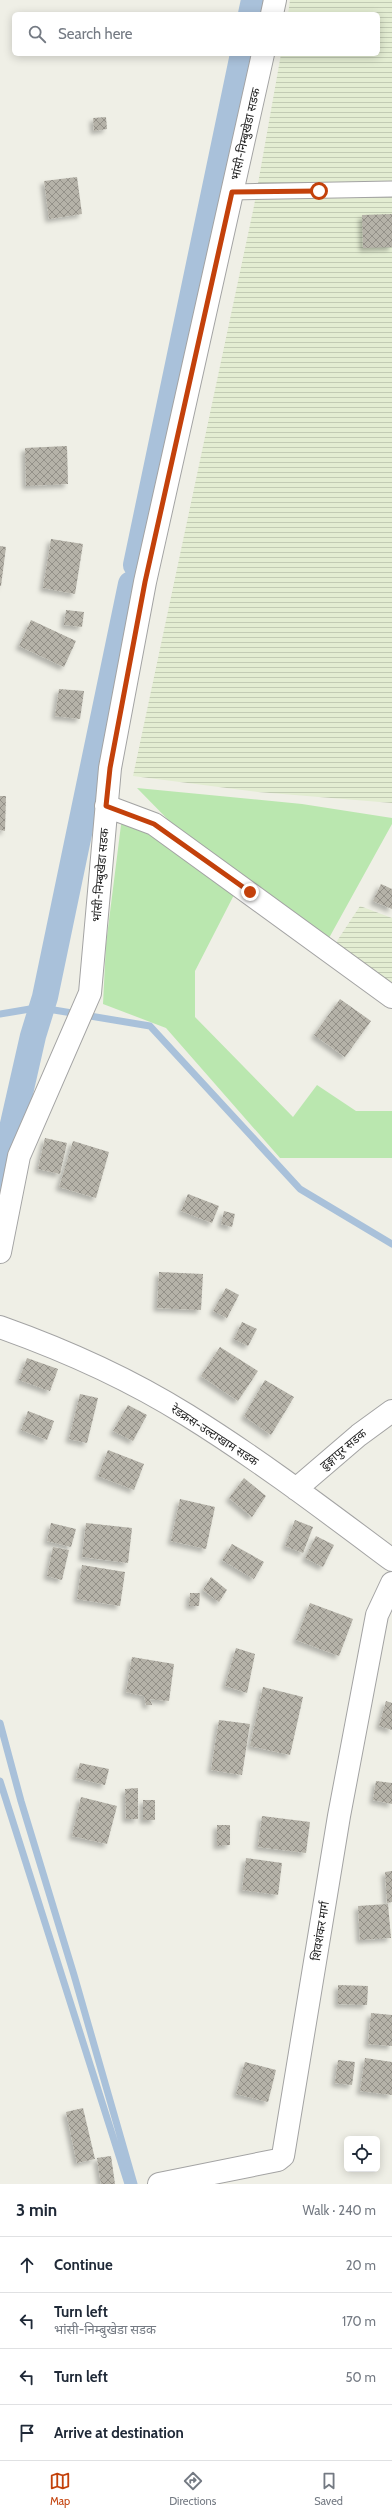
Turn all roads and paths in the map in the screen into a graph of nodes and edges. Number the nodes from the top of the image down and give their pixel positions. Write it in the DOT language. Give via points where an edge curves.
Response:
graph roads {
  1 [pos="275,0"];
  2 [pos="272,12"];
  3 [pos="263,56"];
  4 [pos="392,189"];
  5 [pos="232,192"];
  6 [pos="106,806"];
  7 [pos="392,998"];
  8 [pos="0,1252"];
  9 [pos="0,1328"];
  10 [pos="392,1411"];
  11 [pos="296,1489"];
  12 [pos="392,1560"];
  13 [pos="392,1583"];
  14 [pos="159,2184"];
  1 -- 2 [label="street"];
  3 -- 5 [label="street, भांसी-निम्बुखेडा सडक"];
  4 -- 5 [label="lane"];
  5 -- 6 [label="street, भांसी-निम्बुखेडा सडक" via="145,582 110,768"];
  6 -- 7 [label="street" via="154,824"];
  6 -- 8 [label="street, भांसी-निम्बुखेडा सडक" via="90,993 19,1156"];
  9 -- 11 [label="street, रेडक्रस-उल्टाखाम सडक" via="33,1339 104,1371 186,1414"];
  10 -- 11 [label="street, ढुङ्गापुर सडक" via="359,1435"];
  11 -- 12 [label="street, रेडक्रस-उल्टाखाम सडक"];
  13 -- 14 [label="street, शिवशंकर मार्ग" via="377,1615 339,1816 283,2156 278,2160"];
}
